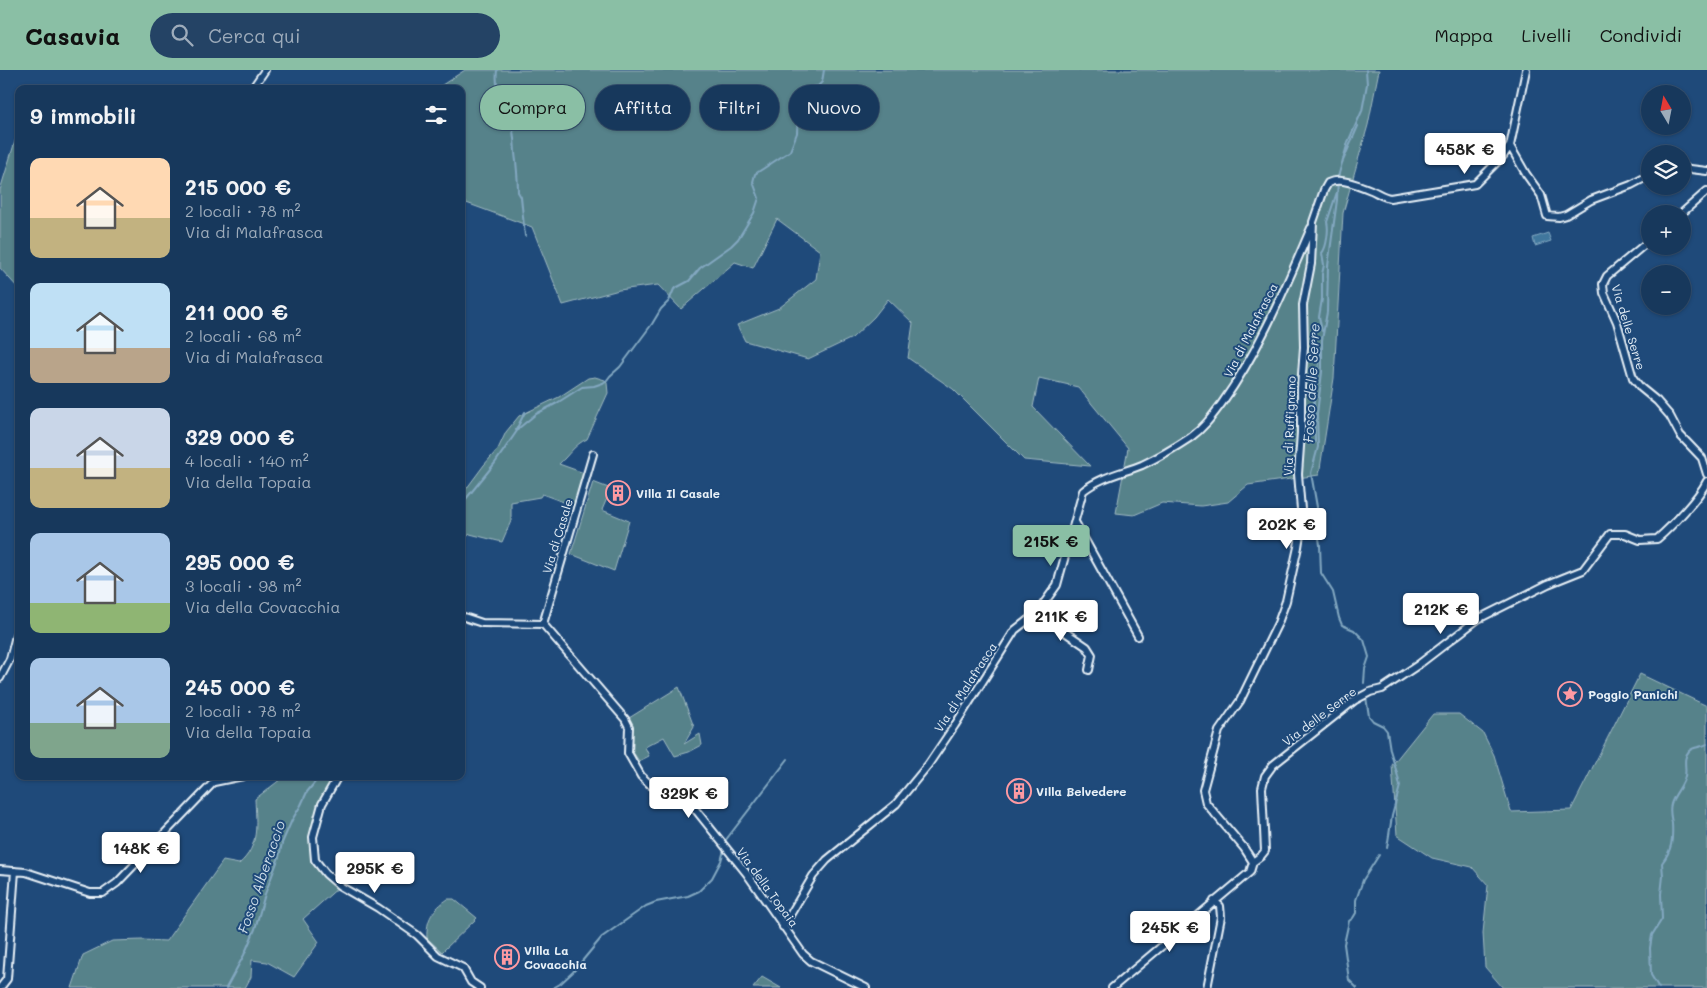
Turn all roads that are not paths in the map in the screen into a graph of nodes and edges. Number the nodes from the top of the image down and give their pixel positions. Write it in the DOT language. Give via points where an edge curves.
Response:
graph roads {
  1 [pos="265,70"];
  2 [pos="1526,70"];
  3 [pos="255,85"];
  4 [pos="1510,146"];
  5 [pos="1691,169"];
  6 [pos="1707,172"];
  7 [pos="1641,180"];
  8 [pos="1707,191"];
  9 [pos="1691,205"];
  10 [pos="1313,222"];
  11 [pos="1641,248"];
  12 [pos="593,454"];
  13 [pos="1707,474"];
  14 [pos="1707,481"];
  15 [pos="1075,522"];
  16 [pos="1037,613"];
  17 [pos="465,618"];
  18 [pos="543,624"];
  19 [pos="1138,636"];
  20 [pos="15,640"];
  21 [pos="1089,670"];
  22 [pos="0,678"];
  23 [pos="226,780"];
  24 [pos="336,780"];
  25 [pos="1252,862"];
  26 [pos="0,870"];
  27 [pos="16,871"];
  28 [pos="1214,901"];
  29 [pos="783,927"];
  30 [pos="0,988"];
  31 [pos="480,988"];
  32 [pos="866,988"];
  33 [pos="1112,988"];
  34 [pos="1207,988"];
  1 -- 3 [label="street"];
  2 -- 4 [label="street, Via di Ruffignano"];
  4 -- 7 [label="street" via="1541,195 1548,216 1566,215 1591,200"];
  4 -- 10 [label="street, Via di Ruffignano" via="1478,182 1470,186 1390,198 1362,186 1328,182"];
  5 -- 6 [label="street"];
  8 -- 9 [label="street"];
  10 -- 15 [label="street, Via di Malafrasca" via="1243,373 1212,417 1194,435 1172,449 1091,484 1083,491"];
  10 -- 25 [label="street, Via di Ruffignano" via="1311,264 1303,305 1298,474 1302,521 1298,547 1278,623 1240,701 1219,731 1203,790 1206,803"];
  11 -- 13 [label="street, Via delle Serre" via="1607,276 1603,284 1604,293 1618,322 1633,378 1670,416 1680,435 1702,458"];
  12 -- 18 [label="street, Via di Casale"];
  14 -- 25 [label="street, Via delle Serre" via="1656,539 1640,540 1625,534 1610,534 1583,570 1478,619 1382,689 1354,700 1273,765 1262,788 1265,851"];
  15 -- 16 [label="street, Via di Malafrasca" via="1057,585"];
  15 -- 19 [label="street"];
  16 -- 21 [label="street" via="1086,647 1092,654"];
  16 -- 29 [label="street, Via di Malafrasca" via="1015,630 928,765 896,804 827,860 813,876"];
  17 -- 18 [label="street" via="482,624"];
  18 -- 29 [label="street, Via della Topaia" via="625,719 629,727 628,753 642,776 654,788 685,801 695,809 747,874"];
  20 -- 22 [label="street"];
  23 -- 27 [label="street" via="214,782 117,883 103,893 90,893"];
  24 -- 31 [label="street" via="322,804 314,837 315,860 340,886 417,935 438,956 463,968 471,982"];
  25 -- 28 [label="street" via="1250,872"];
  26 -- 27 [label="street"];
  27 -- 30 [label="street" via="7,979"];
  28 -- 33 [label="street"];
  28 -- 34 [label="street" via="1220,906 1221,917"];
  29 -- 32 [label="street, Via della Topaia" via="811,961"];
}
